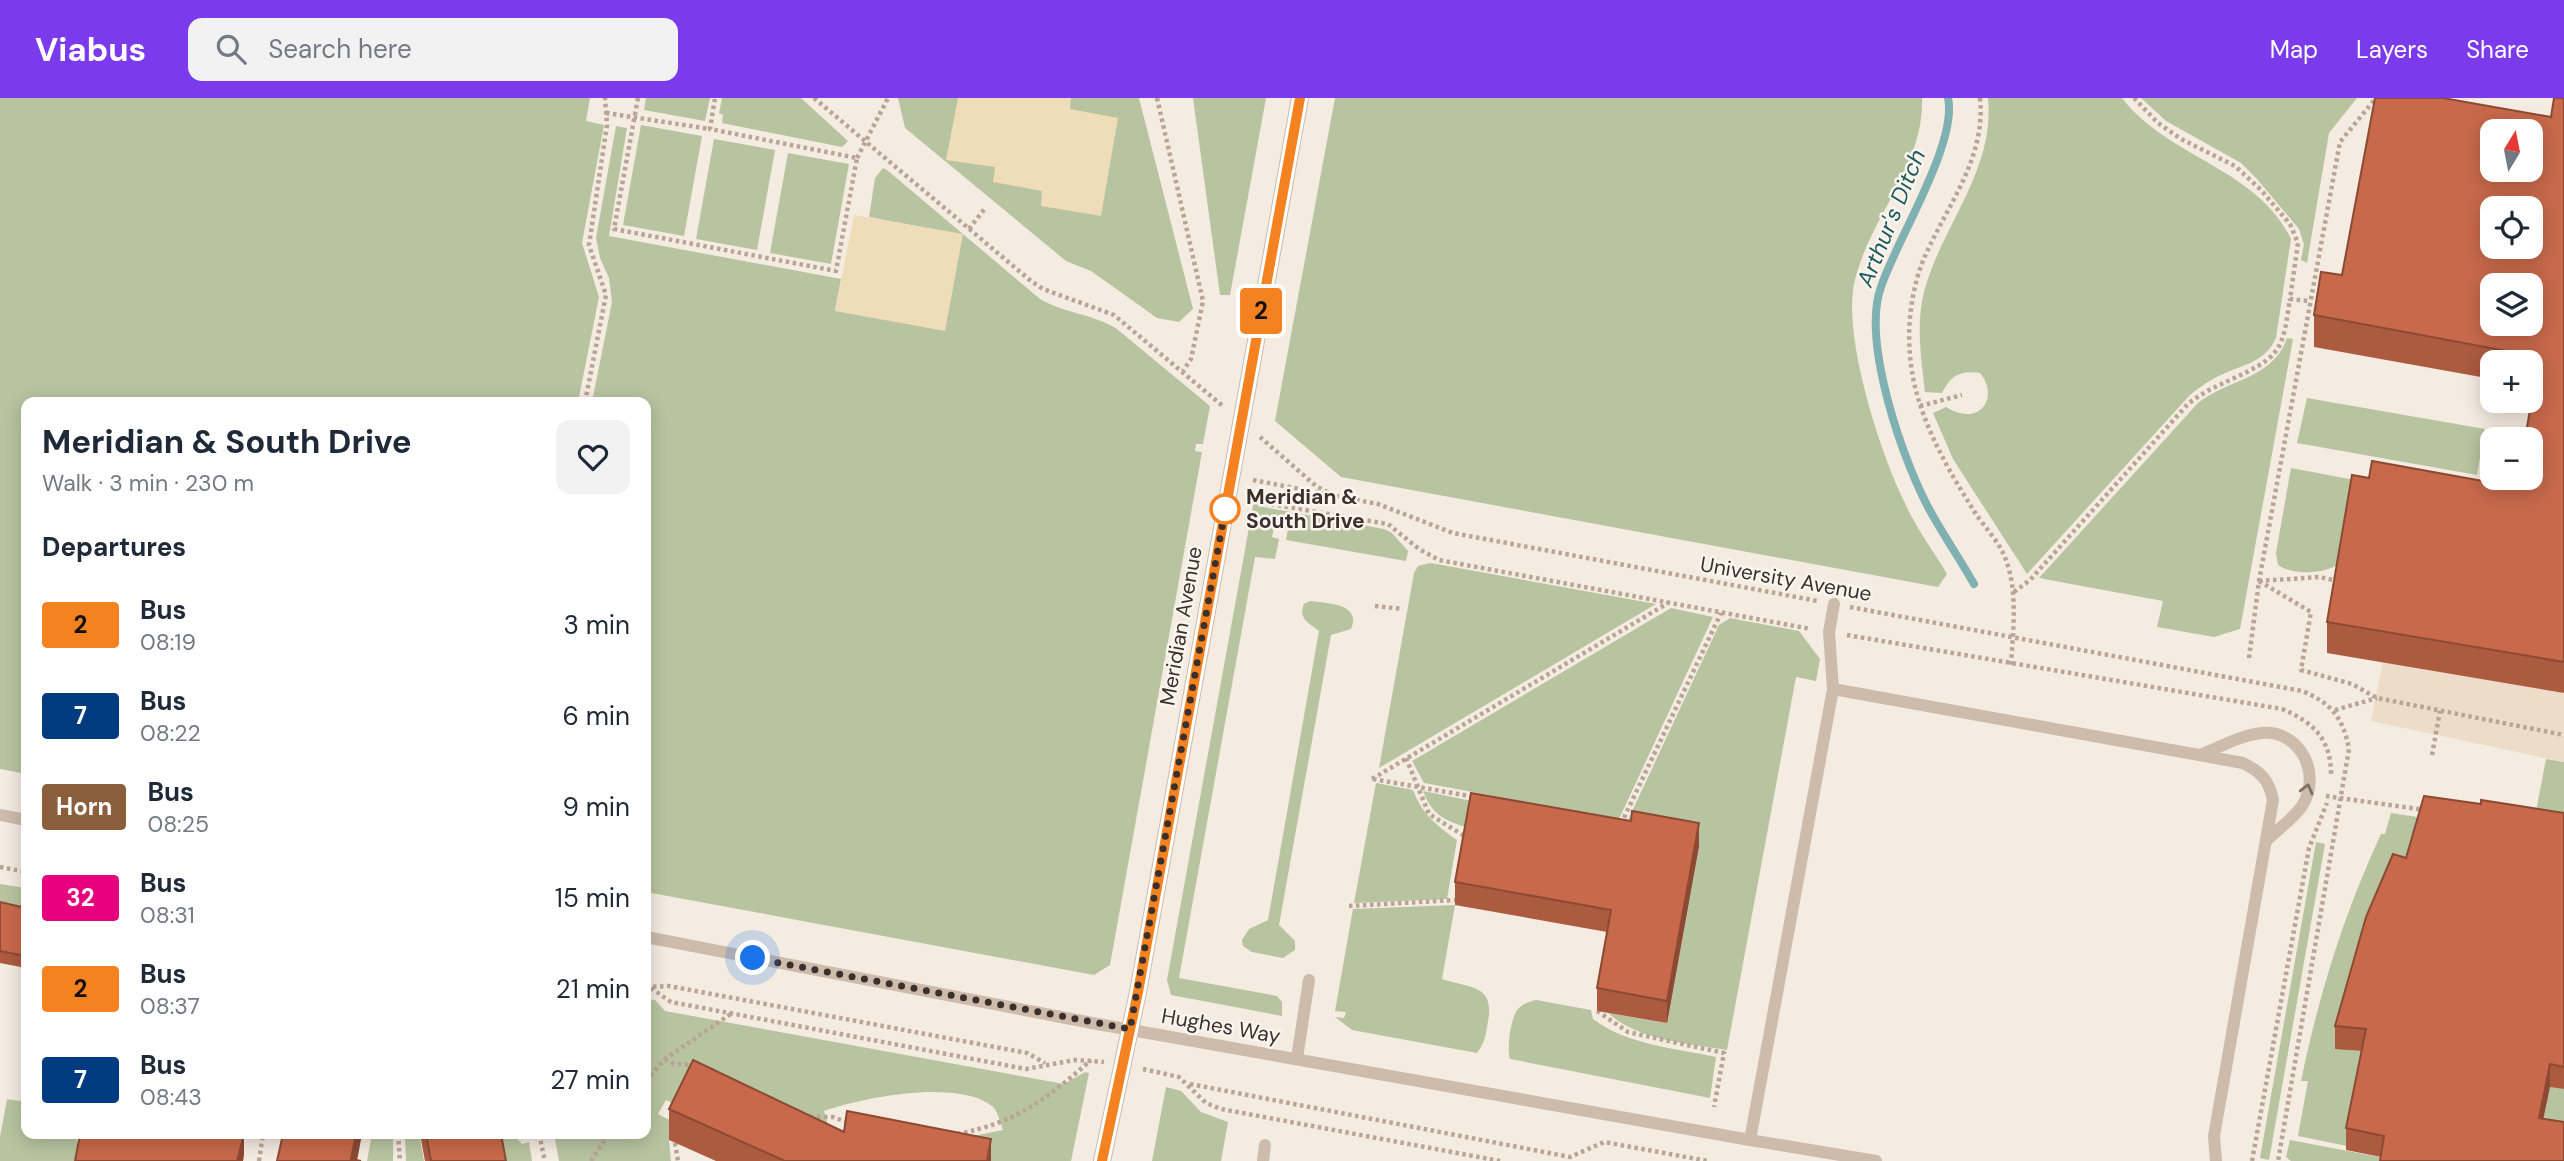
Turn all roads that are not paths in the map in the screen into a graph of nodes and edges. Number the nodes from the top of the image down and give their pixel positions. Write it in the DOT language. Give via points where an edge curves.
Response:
graph roads {
  1 [pos="1300,98"];
  2 [pos="1834,604"];
  3 [pos="1833,689"];
  4 [pos="2200,755"];
  5 [pos="0,816"];
  6 [pos="21,819"];
  7 [pos="2266,841"];
  8 [pos="651,938"];
  9 [pos="1309,980"];
  10 [pos="1130,1029"];
  11 [pos="1297,1058"];
  12 [pos="1750,1140"];
  13 [pos="1265,1145"];
  14 [pos="1102,1161"];
  15 [pos="1262,1161"];
  16 [pos="1876,1161"];
  17 [pos="2216,1161"];
  1 -- 10 [label="street, Meridian Avenue"];
  2 -- 3 [label="lane" via="1829,632"];
  3 -- 4 [label="lane"];
  3 -- 12 [label="lane"];
  4 -- 7 [label="lane" via="2243,763 2260,772 2273,800"];
  7 -- 4 [label="lane, one-way" via="2301,807 2308,792 2308,761 2300,747 2282,736 2265,733 2248,735"];
  5 -- 6 [label="lane"];
  7 -- 17 [label="lane" via="2214,1136"];
  8 -- 10 [label="lane, Hughes Way"];
  9 -- 11 [label="lane"];
  10 -- 11 [label="lane, Hughes Way"];
  10 -- 14 [label="street, Meridian Avenue"];
  11 -- 12 [label="lane, Hughes Way"];
  12 -- 16 [label="lane, Hughes Way"];
  13 -- 15 [label="lane"];
}
